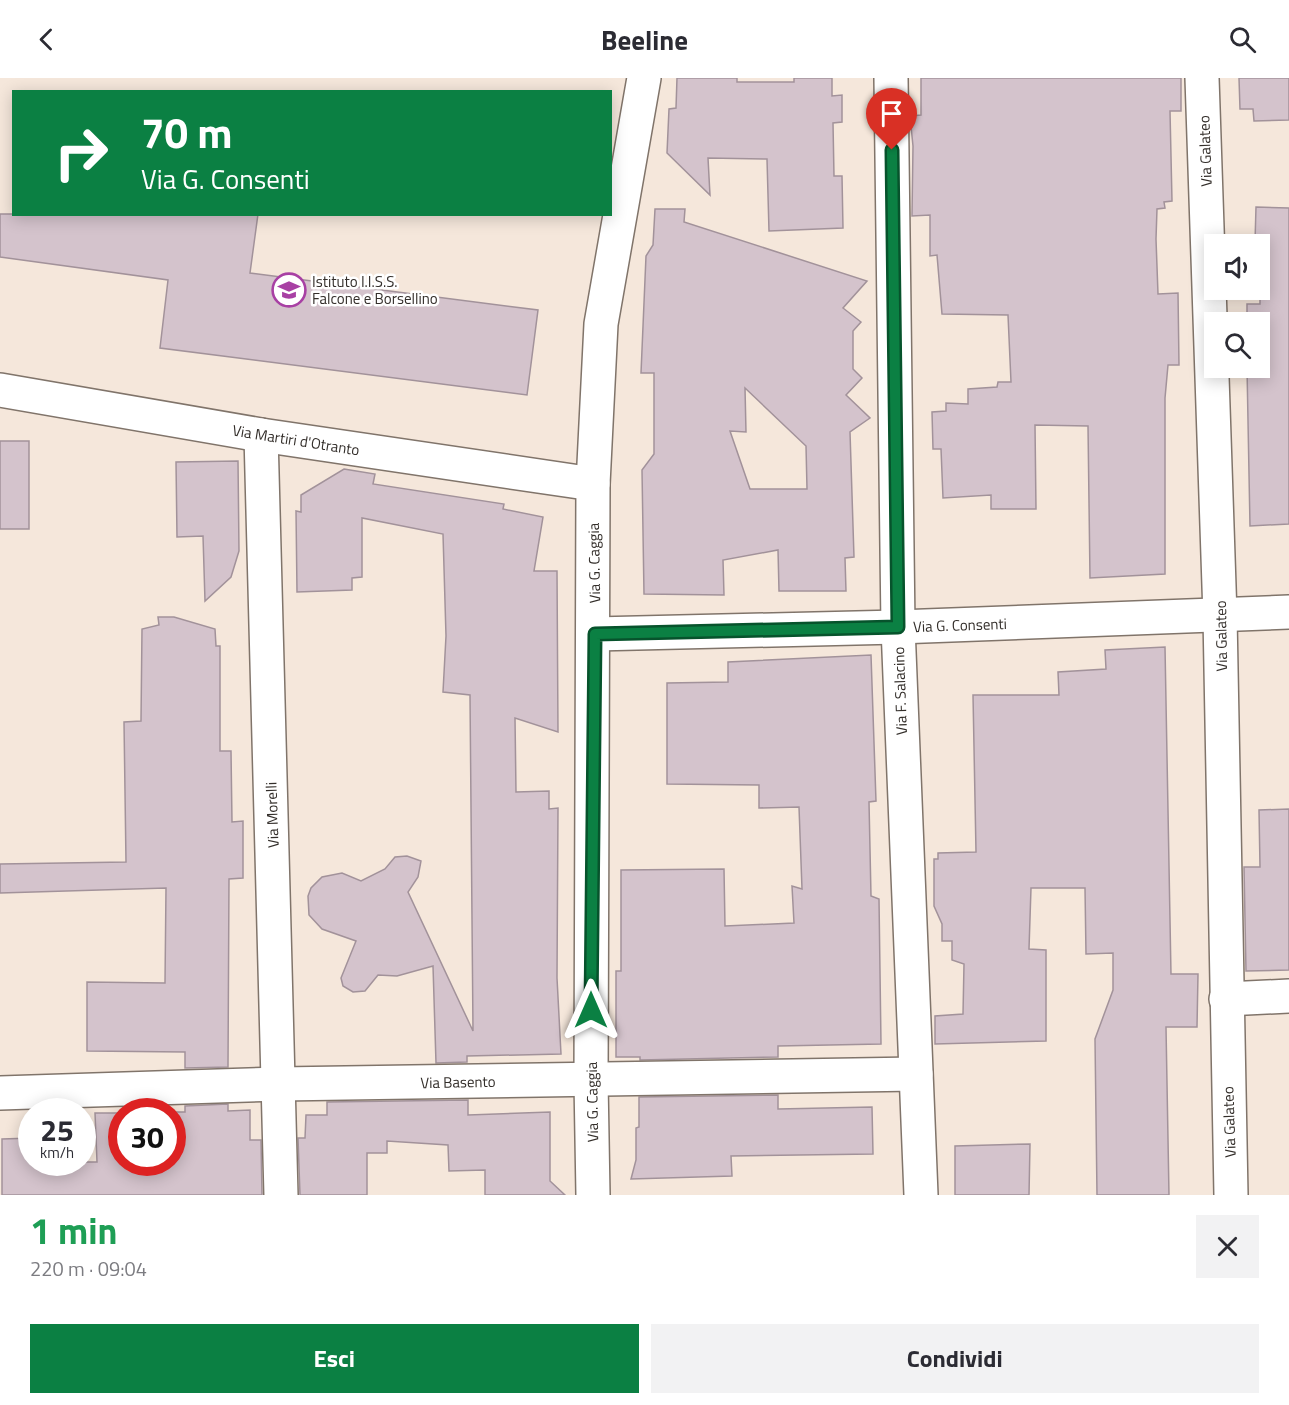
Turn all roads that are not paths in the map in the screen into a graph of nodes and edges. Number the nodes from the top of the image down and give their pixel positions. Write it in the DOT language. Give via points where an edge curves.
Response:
graph roads {
  1 [pos="644,78"];
  2 [pos="891,78"];
  3 [pos="1202,78"];
  4 [pos="0,390"];
  5 [pos="261,435"];
  6 [pos="593,484"];
  7 [pos="1289,612"];
  8 [pos="1220,616"];
  9 [pos="898,627"];
  10 [pos="595,634"];
  11 [pos="1289,996"];
  12 [pos="1226,999"];
  13 [pos="916,1074"];
  14 [pos="591,1081"];
  15 [pos="280,1084"];
  16 [pos="0,1093"];
  17 [pos="282,1195"];
  18 [pos="593,1195"];
  19 [pos="921,1195"];
  20 [pos="1231,1195"];
  1 -- 6 [label="street, Via G. Caggia" via="601,324"];
  2 -- 9 [label="street, Via F. Salacino"];
  3 -- 8 [label="street, Via Galateo"];
  4 -- 5 [label="street, Via Martiri d'Otranto"];
  5 -- 6 [label="street, Via Martiri d'Otranto"];
  5 -- 15 [label="street, Via Morelli"];
  6 -- 10 [label="street, Via G. Caggia"];
  7 -- 8 [label="street, Via G. Consenti"];
  8 -- 9 [label="street, Via G. Consenti"];
  8 -- 12 [label="street, Via Galateo"];
  9 -- 10 [label="street, Via G. Consenti"];
  9 -- 13 [label="street, Via F. Salacino"];
  10 -- 14 [label="street, Via G. Caggia"];
  11 -- 12 [label="street"];
  12 -- 20 [label="street, Via Galateo"];
  13 -- 14 [label="street, Via Basento"];
  13 -- 19 [label="street, Via F. Salacino"];
  14 -- 15 [label="street, Via Basento"];
  14 -- 18 [label="street, Via G. Caggia"];
  15 -- 16 [label="street, Via Basento"];
  15 -- 17 [label="street, Via Morelli"];
}
